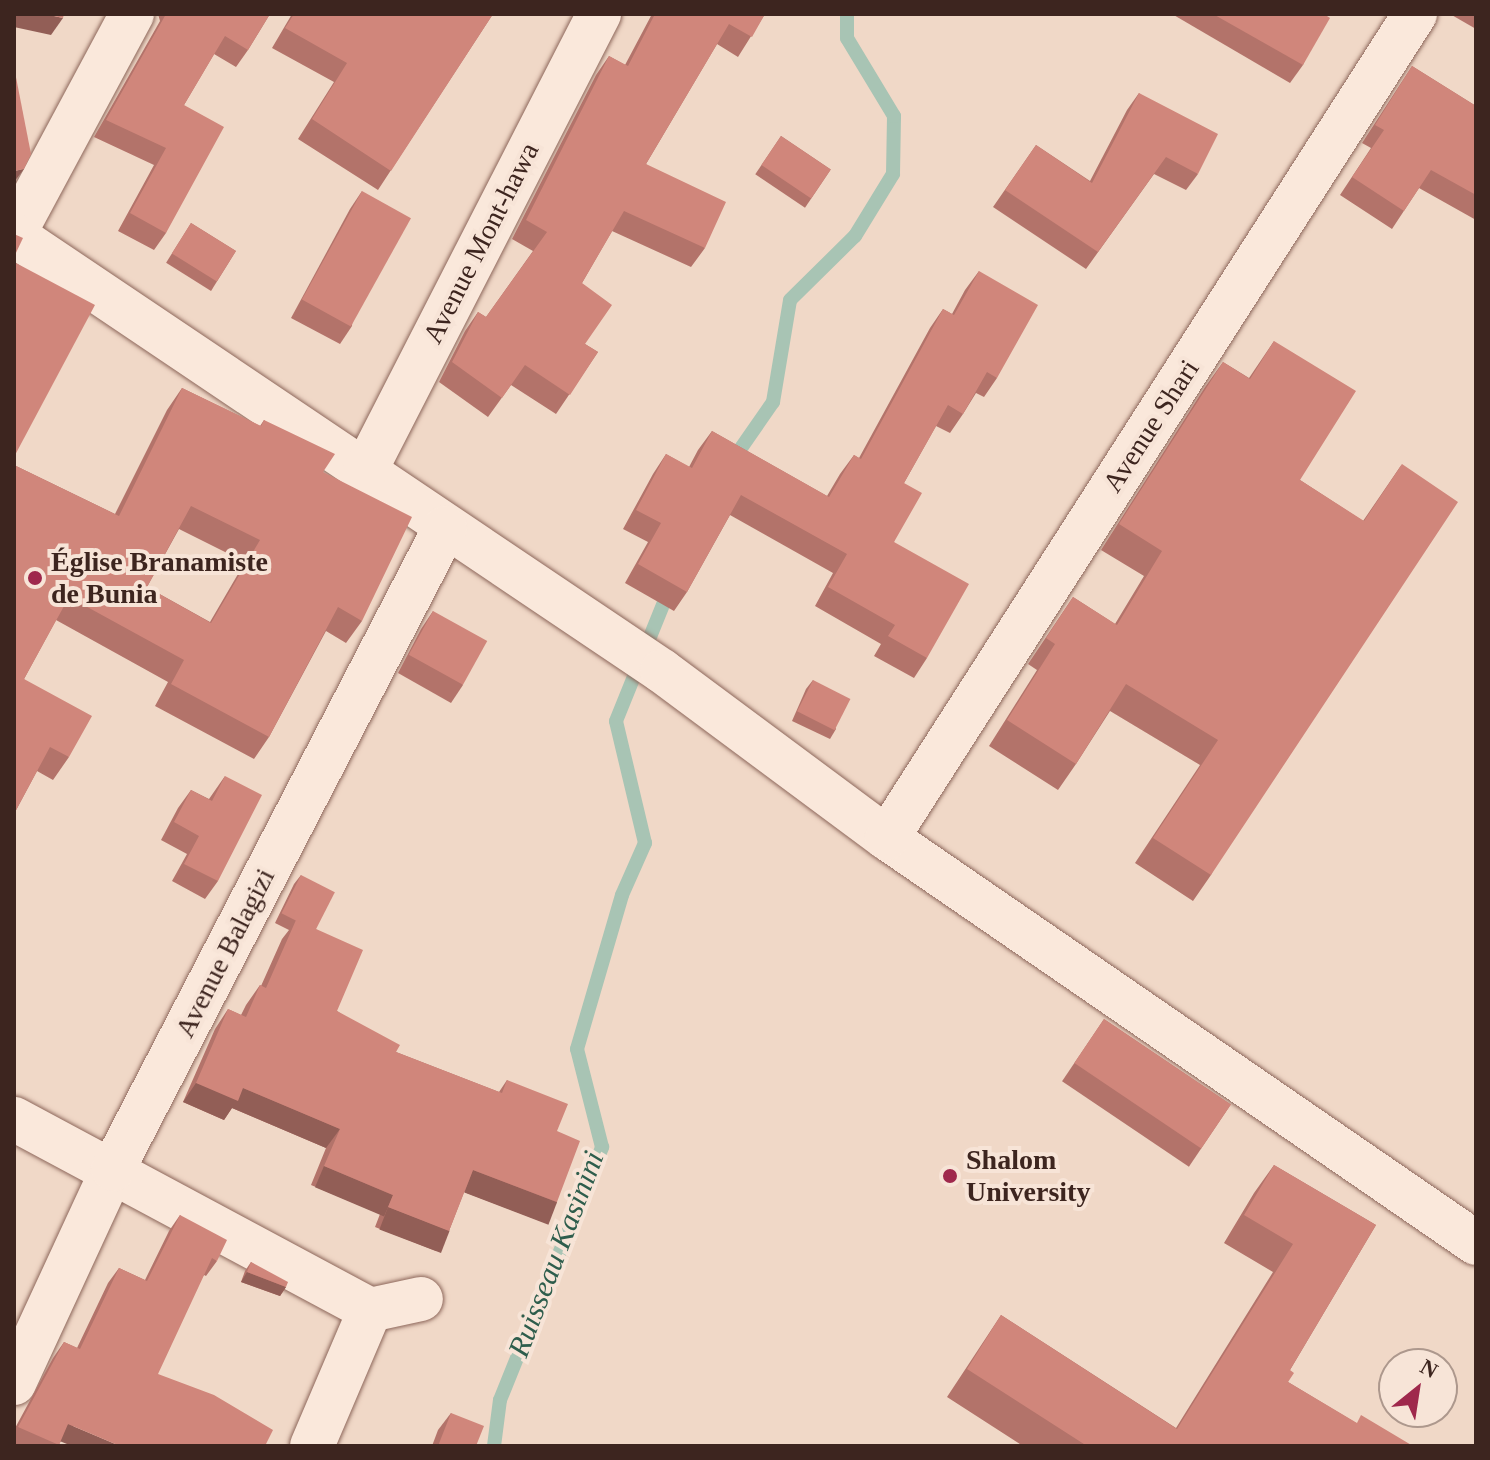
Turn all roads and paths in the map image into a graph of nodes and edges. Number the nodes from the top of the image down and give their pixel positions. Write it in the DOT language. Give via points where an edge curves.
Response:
graph roads {
  1 [pos="132,14"];
  2 [pos="599,14"];
  3 [pos="1415,14"];
  4 [pos="14,235"];
  5 [pos="364,473"];
  6 [pos="445,528"];
  7 [pos="887,838"];
  8 [pos="14,1119"];
  9 [pos="113,1169"];
  10 [pos="1476,1243"];
  11 [pos="421,1299"];
  12 [pos="370,1310"];
  13 [pos="14,1383"];
  14 [pos="312,1446"];
  1 -- 4 [label="street"];
  2 -- 5 [label="street, Avenue Mont-hawa"];
  3 -- 7 [label="street, Avenue Shari"];
  4 -- 5 [label="street"];
  5 -- 6 [label="street"];
  6 -- 7 [label="street" via="662,671"];
  6 -- 9 [label="street, Avenue Balagizi"];
  7 -- 10 [label="street"];
  8 -- 9 [label="street"];
  9 -- 12 [label="street"];
  9 -- 13 [label="street, Avenue Balagizi"];
  11 -- 12 [label="street"];
  12 -- 14 [label="street"];
}
